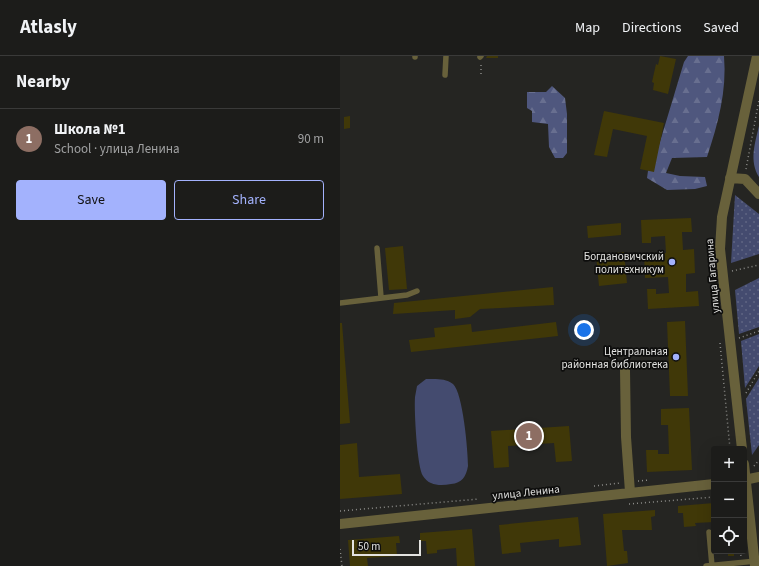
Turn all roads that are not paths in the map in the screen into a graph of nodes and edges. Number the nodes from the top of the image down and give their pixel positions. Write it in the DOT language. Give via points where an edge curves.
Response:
graph roads {
  1 [pos="446,56"];
  2 [pos="757,56"];
  3 [pos="445,75"];
  4 [pos="730,178"];
  5 [pos="759,194"];
  6 [pos="377,248"];
  7 [pos="417,291"];
  8 [pos="381,297"];
  9 [pos="340,303"];
  10 [pos="624,370"];
  11 [pos="742,446"];
  12 [pos="759,477"];
  13 [pos="747,480"];
  14 [pos="745,482"];
  15 [pos="711,484"];
  16 [pos="629,487"];
  17 [pos="340,524"];
  18 [pos="709,532"];
  19 [pos="756,562"];
  20 [pos="710,566"];
  1 -- 3 [label="lane"];
  2 -- 4 [label="street, улица Гагарина"];
  4 -- 5 [label="street" via="745,179"];
  4 -- 11 [label="street, улица Гагарина" via="720,232"];
  6 -- 8 [label="lane"];
  7 -- 8 [label="lane" via="408,295"];
  8 -- 9 [label="lane"];
  10 -- 16 [label="street"];
  12 -- 13 [label="street"];
  14 -- 19 [label="street"];
  15 -- 16 [label="street, улица Ленина"];
  16 -- 17 [label="street, улица Ленина"];
  18 -- 20 [label="lane"];
  19 -- 20 [label="lane"];
}
